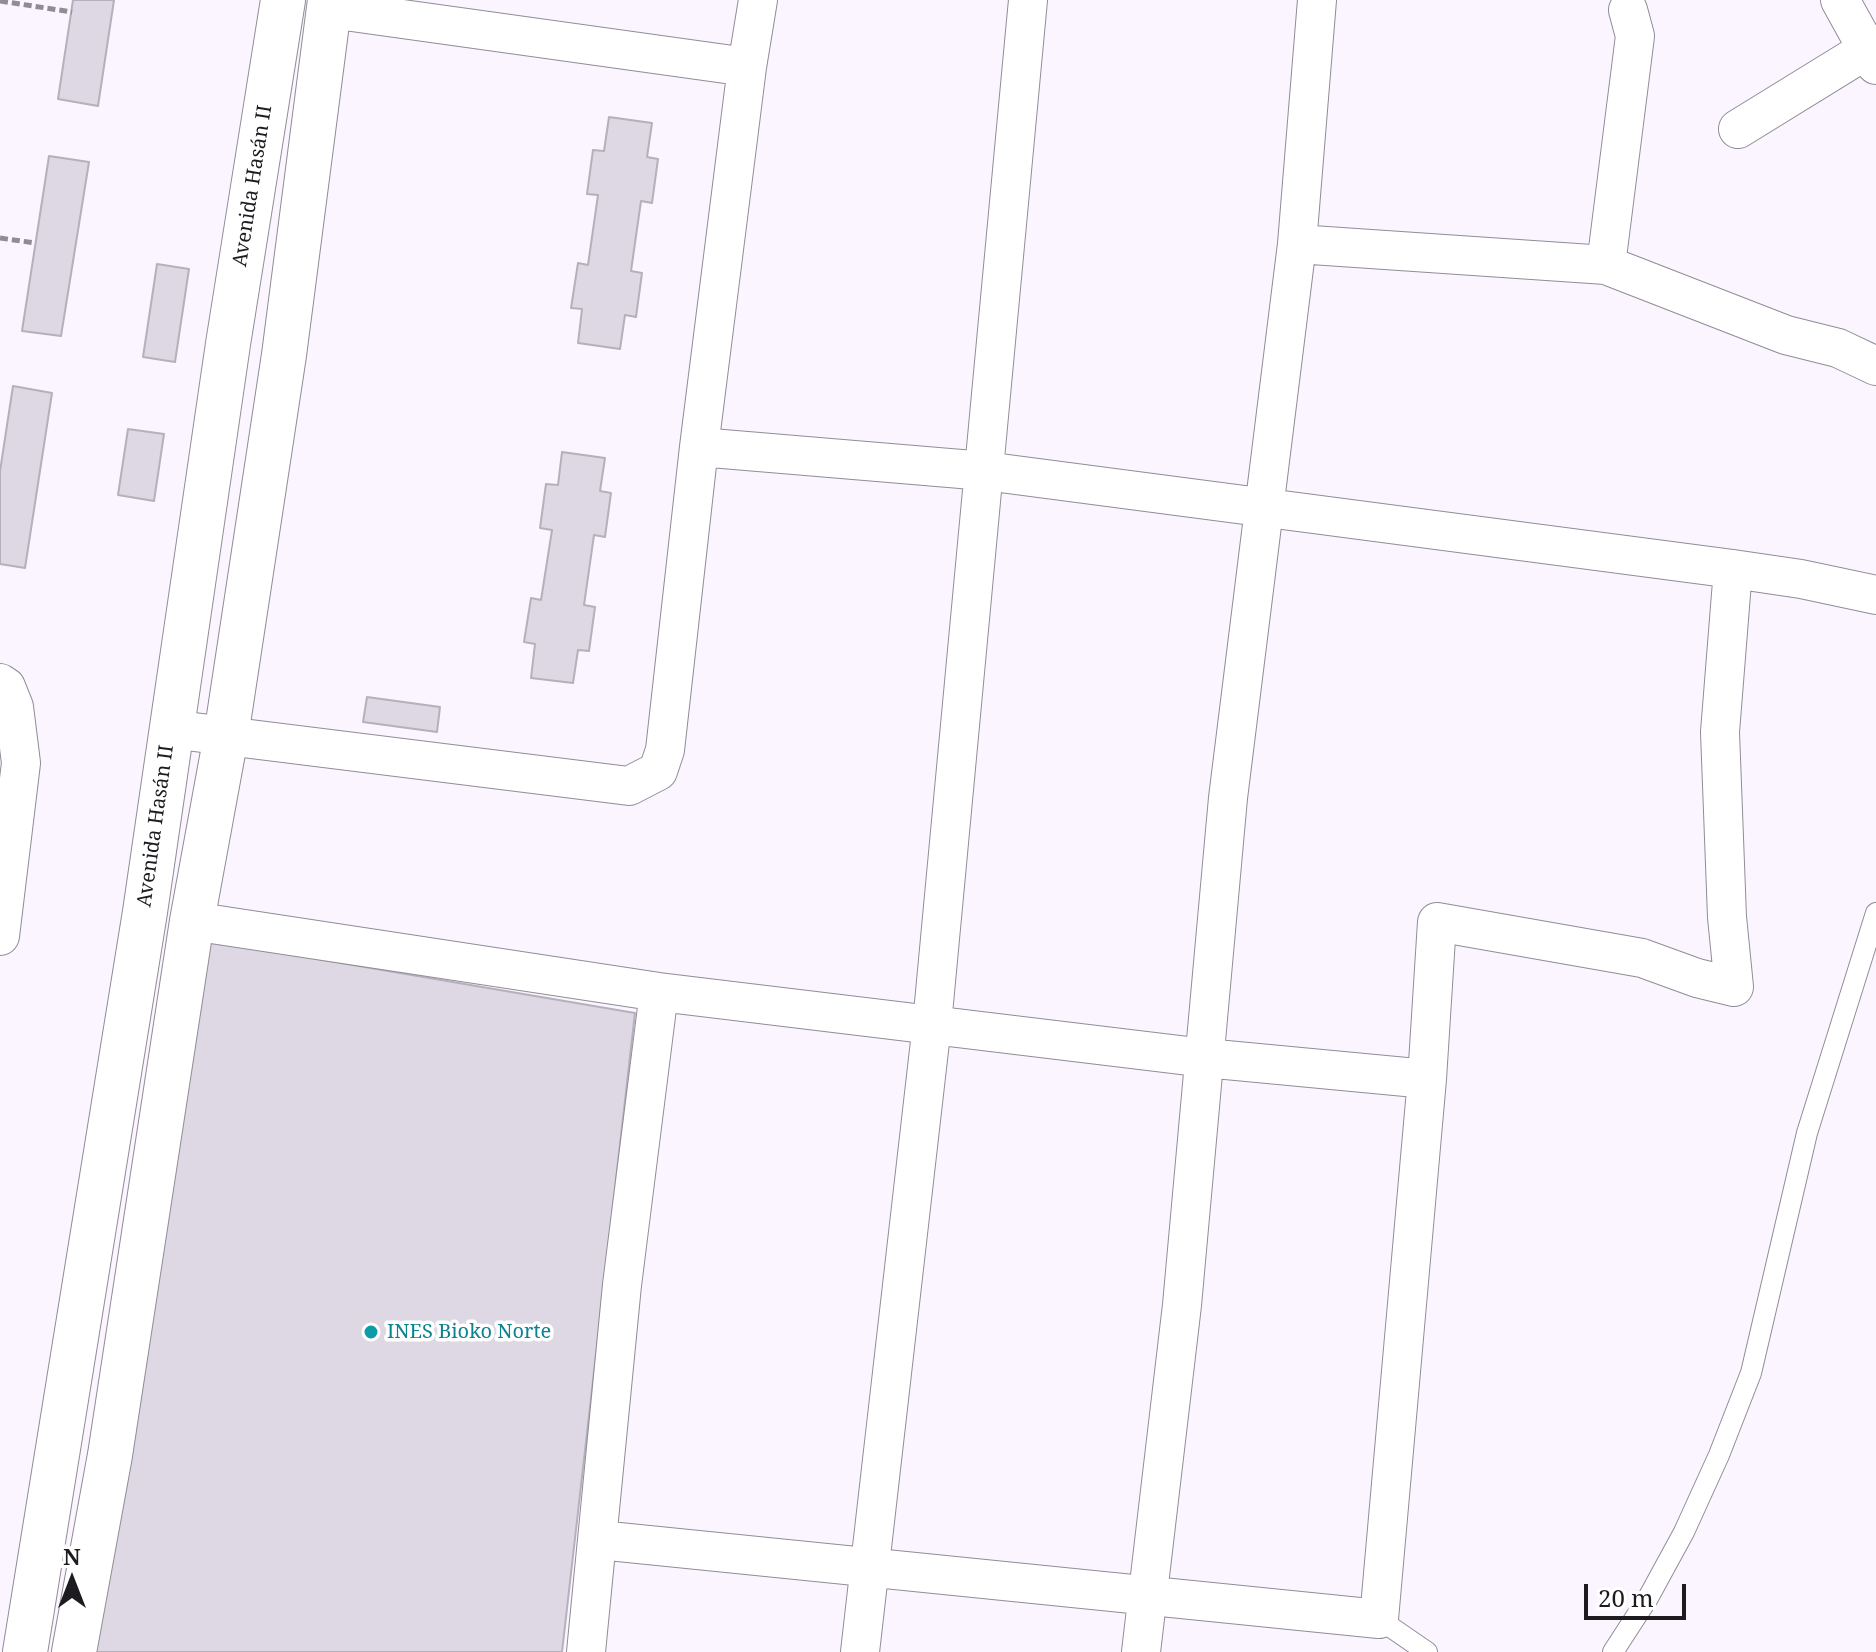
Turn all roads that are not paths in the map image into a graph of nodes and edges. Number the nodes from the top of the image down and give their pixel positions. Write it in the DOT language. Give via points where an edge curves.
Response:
graph roads {
  1 [pos="283,0"];
  2 [pos="758,0"];
  3 [pos="1028,0"];
  4 [pos="1317,0"];
  5 [pos="1840,0"];
  6 [pos="330,3"];
  7 [pos="1628,10"];
  8 [pos="1873,53"];
  9 [pos="747,67"];
  10 [pos="1738,129"];
  11 [pos="1297,244"];
  12 [pos="1606,265"];
  13 [pos="1876,366"];
  14 [pos="699,447"];
  15 [pos="985,471"];
  16 [pos="1263,507"];
  17 [pos="1733,569"];
  18 [pos="1876,595"];
  19 [pos="0,683"];
  20 [pos="170,729"];
  21 [pos="226,736"];
  22 [pos="1876,913"];
  23 [pos="192,921"];
  24 [pos="0,936"];
  25 [pos="659,992"];
  26 [pos="932,1024"];
  27 [pos="1205,1058"];
  28 [pos="1427,1079"];
  29 [pos="599,1540"];
  30 [pos="868,1568"];
  31 [pos="1146,1596"];
  32 [pos="1379,1619"];
  33 [pos="25,1652"];
  34 [pos="74,1652"];
  35 [pos="586,1652"];
  36 [pos="860,1652"];
  37 [pos="1141,1652"];
  38 [pos="1427,1652"];
  39 [pos="1613,1652"];
  1 -- 20 [label="main road, Avenida Hasán II"];
  2 -- 9 [label="street"];
  3 -- 15 [label="street"];
  4 -- 11 [label="street"];
  5 -- 8 [label="street"];
  6 -- 9 [label="street" via="352,12"];
  6 -- 21 [label="main road"];
  7 -- 12 [label="street" via="1635,36"];
  8 -- 10 [label="street"];
  9 -- 14 [label="street"];
  11 -- 12 [label="street"];
  11 -- 16 [label="street"];
  12 -- 13 [label="street"];
  14 -- 15 [label="street"];
  14 -- 21 [label="street" via="665,750 658,771 629,786"];
  15 -- 16 [label="street"];
  15 -- 26 [label="street"];
  16 -- 17 [label="street"];
  16 -- 27 [label="street" via="1228,798"];
  17 -- 18 [label="street"];
  17 -- 28 [label="street" via="1720,732 1734,987 1642,958 1437,922"];
  19 -- 24 [label="street" via="14,707 21,763"];
  20 -- 21 [label="street"];
  20 -- 33 [label="main road, Avenida Hasán II"];
  21 -- 23 [label="main road"];
  22 -- 39 [label="lane" via="1807,1133 1751,1373 1684,1532"];
  23 -- 25 [label="street"];
  23 -- 34 [label="main road" via="110,1455"];
  25 -- 26 [label="street"];
  25 -- 29 [label="street" via="622,1285"];
  26 -- 27 [label="street"];
  26 -- 30 [label="street"];
  27 -- 28 [label="street"];
  27 -- 31 [label="street" via="1182,1305"];
  28 -- 32 [label="street"];
  29 -- 30 [label="street"];
  29 -- 35 [label="street"];
  30 -- 31 [label="street"];
  30 -- 36 [label="street"];
  31 -- 32 [label="street"];
  31 -- 37 [label="street"];
  32 -- 38 [label="lane"];
}
